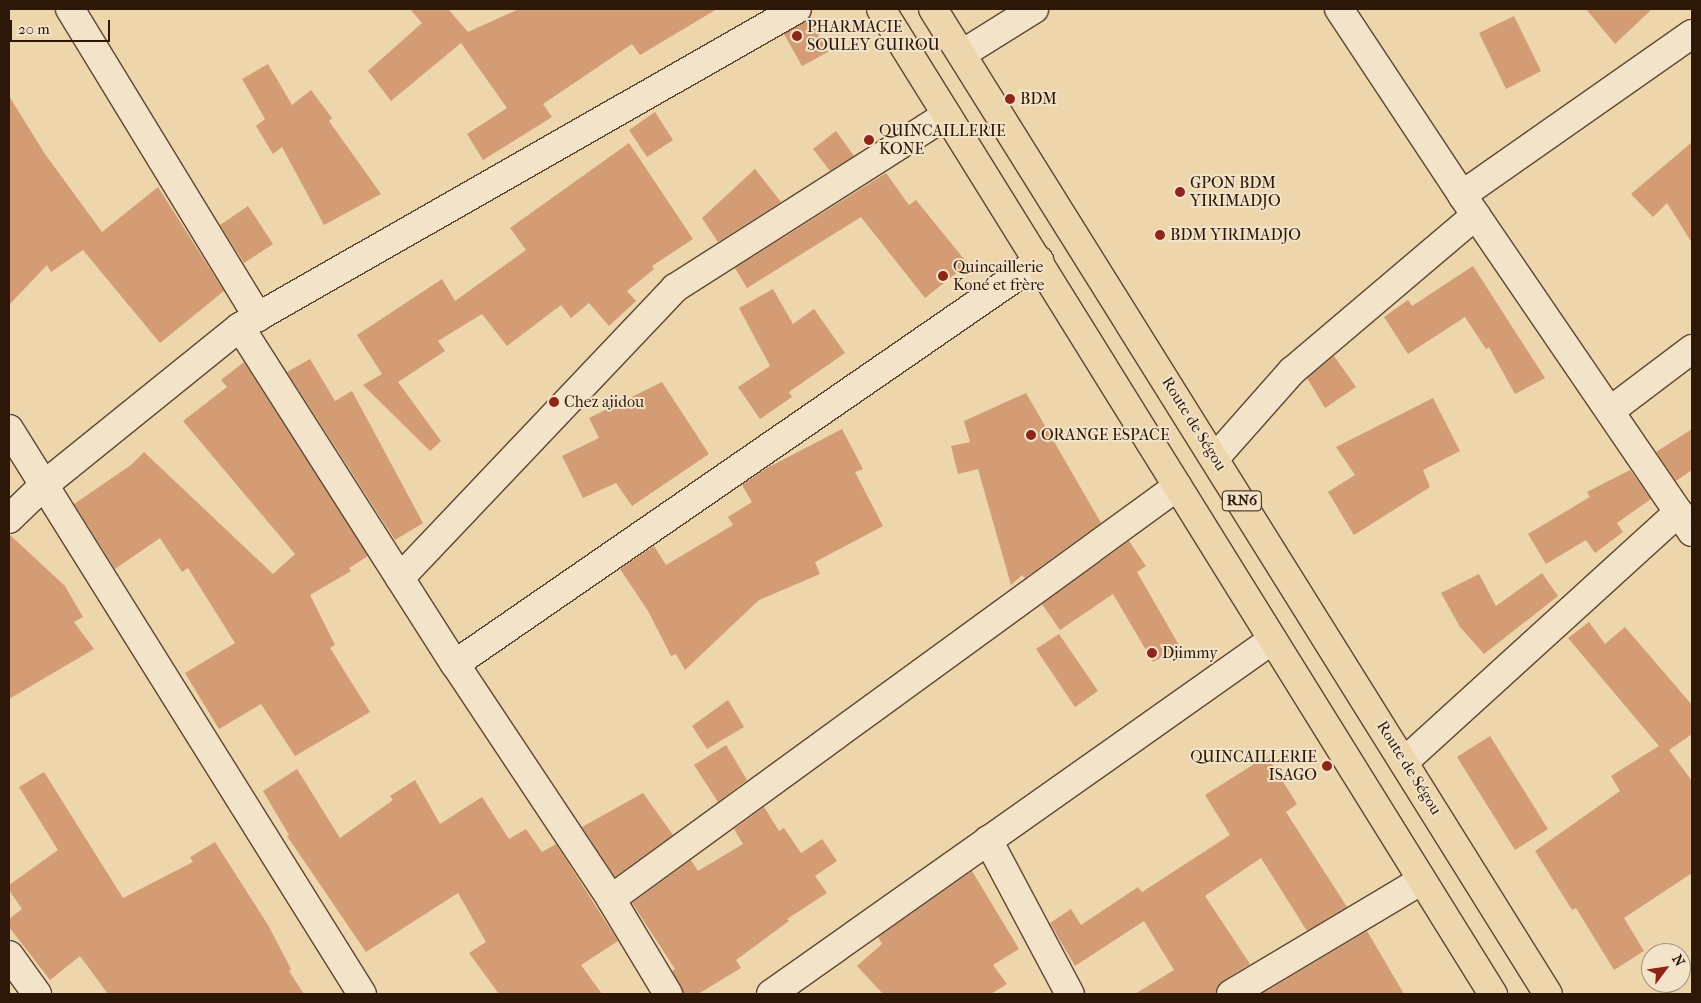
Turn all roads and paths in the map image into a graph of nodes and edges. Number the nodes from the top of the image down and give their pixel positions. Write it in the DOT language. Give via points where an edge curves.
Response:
graph roads {
  1 [pos="70,9"];
  2 [pos="797,9"];
  3 [pos="881,9"];
  4 [pos="934,9"];
  5 [pos="1034,9"];
  6 [pos="1340,9"];
  7 [pos="1692,34"];
  8 [pos="962,54"];
  9 [pos="947,115"];
  10 [pos="1469,205"];
  11 [pos="1039,261"];
  12 [pos="249,322"];
  13 [pos="1692,349"];
  14 [pos="1610,411"];
  15 [pos="9,428"];
  16 [pos="1215,458"];
  17 [pos="44,485"];
  18 [pos="1178,486"];
  19 [pos="9,518"];
  20 [pos="1686,522"];
  21 [pos="400,578"];
  22 [pos="1272,640"];
  23 [pos="455,664"];
  24 [pos="1405,761"];
  25 [pos="988,840"];
  26 [pos="1422,880"];
  27 [pos="611,899"];
  28 [pos="9,954"];
  29 [pos="37,994"];
  30 [pos="362,994"];
  31 [pos="668,994"];
  32 [pos="771,994"];
  33 [pos="1070,994"];
  34 [pos="1231,994"];
  35 [pos="1493,994"];
  36 [pos="1548,994"];
  1 -- 12 [label="street"];
  2 -- 12 [label="street"];
  3 -- 9 [label="highway, RN6"];
  4 -- 8 [label="highway, Route de Ségou / RN6"];
  5 -- 8 [label="street"];
  6 -- 10 [label="street"];
  7 -- 10 [label="street"];
  8 -- 16 [label="highway, Route de Ségou / RN6"];
  9 -- 11 [label="highway, RN6"];
  9 -- 21 [label="street" via="675,288"];
  10 -- 14 [label="street"];
  10 -- 16 [label="street" via="1292,371"];
  11 -- 18 [label="highway, RN6"];
  11 -- 23 [label="street"];
  12 -- 17 [label="street"];
  12 -- 21 [label="street"];
  13 -- 14 [label="street"];
  14 -- 20 [label="street"];
  15 -- 17 [label="street"];
  16 -- 24 [label="highway, Route de Ségou / RN6"];
  17 -- 19 [label="street"];
  17 -- 30 [label="street"];
  18 -- 22 [label="highway, RN6"];
  18 -- 27 [label="street"];
  20 -- 24 [label="street"];
  21 -- 23 [label="street"];
  22 -- 25 [label="street"];
  22 -- 26 [label="highway, RN6"];
  23 -- 27 [label="street"];
  24 -- 36 [label="highway, Route de Ségou / RN6"];
  25 -- 32 [label="street"];
  25 -- 33 [label="street"];
  26 -- 34 [label="street"];
  26 -- 35 [label="highway, RN6"];
  27 -- 31 [label="street"];
  28 -- 29 [label="street"];
}
